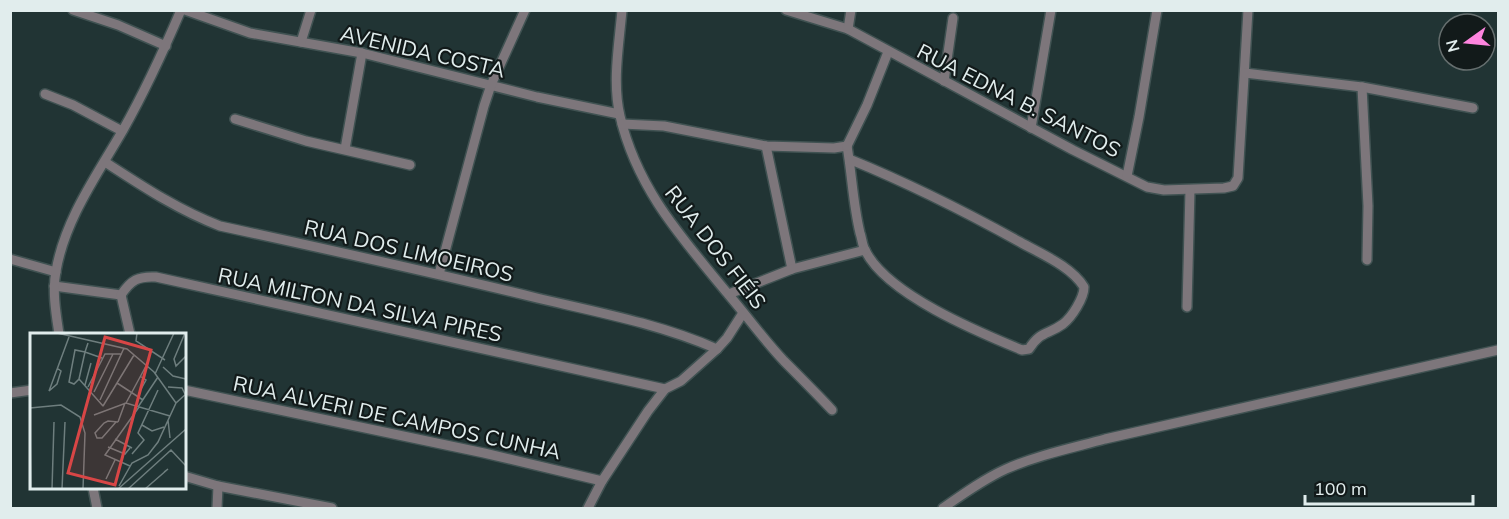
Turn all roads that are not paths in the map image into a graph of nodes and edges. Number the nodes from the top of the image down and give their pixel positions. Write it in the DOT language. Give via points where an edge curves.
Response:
graph roads {
  1 [pos="73,10"];
  2 [pos="183,10"];
  3 [pos="311,10"];
  4 [pos="525,10"];
  5 [pos="622,10"];
  6 [pos="786,10"];
  7 [pos="851,10"];
  8 [pos="1051,10"];
  9 [pos="1156,10"];
  10 [pos="1248,10"];
  11 [pos="953,18"];
  12 [pos="848,29"];
  13 [pos="301,42"];
  14 [pos="166,46"];
  15 [pos="888,52"];
  16 [pos="362,53"];
  17 [pos="1245,73"];
  18 [pos="944,81"];
  19 [pos="491,85"];
  20 [pos="1362,87"];
  21 [pos="45,94"];
  22 [pos="1473,108"];
  23 [pos="619,114"];
  24 [pos="235,118"];
  25 [pos="622,124"];
  26 [pos="1031,128"];
  27 [pos="123,131"];
  28 [pos="766,146"];
  29 [pos="847,146"];
  30 [pos="345,149"];
  31 [pos="849,159"];
  32 [pos="105,162"];
  33 [pos="410,165"];
  34 [pos="1127,176"];
  35 [pos="1190,190"];
  36 [pos="865,250"];
  37 [pos="10,259"];
  38 [pos="1368,260"];
  39 [pos="792,269"];
  40 [pos="56,272"];
  41 [pos="440,274"];
  42 [pos="54,286"];
  43 [pos="729,294"];
  44 [pos="121,295"];
  45 [pos="1187,307"];
  46 [pos="743,313"];
  47 [pos="59,333"];
  48 [pos="130,333"];
  49 [pos="717,349"];
  50 [pos="1498,350"];
  51 [pos="665,389"];
  52 [pos="30,390"];
  53 [pos="186,390"];
  54 [pos="10,393"];
  55 [pos="832,410"];
  56 [pos="186,477"];
  57 [pos="602,481"];
  58 [pos="218,486"];
  59 [pos="93,489"];
  60 [pos="308,506"];
  61 [pos="97,508"];
  62 [pos="217,508"];
  63 [pos="332,508"];
  64 [pos="588,508"];
  65 [pos="943,508"];
  1 -- 14 [label="street"];
  2 -- 13 [label="street, AVENIDA COSTA" via="250,33"];
  2 -- 14 [label="street"];
  3 -- 13 [label="street"];
  4 -- 19 [label="street"];
  5 -- 23 [label="street, RUA DOS FIÉIS" via="616,83"];
  6 -- 12 [label="street, RUA EDNA B. SANTOS"];
  7 -- 12 [label="street"];
  8 -- 26 [label="street"];
  9 -- 34 [label="street"];
  10 -- 17 [label="street"];
  11 -- 18 [label="street"];
  12 -- 15 [label="street, RUA EDNA B. SANTOS"];
  13 -- 16 [label="street, AVENIDA COSTA"];
  14 -- 27 [label="street"];
  15 -- 18 [label="street, RUA EDNA B. SANTOS"];
  15 -- 29 [label="street"];
  16 -- 19 [label="street, AVENIDA COSTA"];
  16 -- 30 [label="street"];
  17 -- 20 [label="street"];
  17 -- 35 [label="street, RUA EDNA B. SANTOS" via="1238,178 1233,186"];
  18 -- 26 [label="street, RUA EDNA B. SANTOS"];
  19 -- 23 [label="street, AVENIDA COSTA"];
  19 -- 41 [label="street"];
  20 -- 22 [label="street"];
  20 -- 38 [label="street"];
  21 -- 27 [label="street"];
  23 -- 25 [label="street, RUA DOS FIÉIS"];
  24 -- 30 [label="street"];
  25 -- 28 [label="street" via="664,126"];
  25 -- 43 [label="street, RUA DOS FIÉIS" via="658,206"];
  26 -- 34 [label="street, RUA EDNA B. SANTOS"];
  27 -- 32 [label="street"];
  28 -- 29 [label="street"];
  28 -- 39 [label="street"];
  29 -- 31 [label="street"];
  30 -- 33 [label="street"];
  31 -- 36 [label="street"];
  31 -- 36 [label="street" via="931,195 1058,263 1084,287 1066,322 1022,350 910,296 887,279"];
  32 -- 40 [label="street" via="66,234"];
  32 -- 41 [label="street, RUA DOS LIMOEIROS" via="196,217 220,226"];
  34 -- 35 [label="street, RUA EDNA B. SANTOS" via="1147,187"];
  35 -- 45 [label="street"];
  36 -- 39 [label="street"];
  37 -- 40 [label="street"];
  39 -- 43 [label="street"];
  40 -- 42 [label="street"];
  41 -- 49 [label="street, RUA DOS LIMOEIROS" via="663,329"];
  42 -- 44 [label="street"];
  42 -- 47 [label="street"];
  43 -- 46 [label="street, RUA DOS FIÉIS"];
  44 -- 48 [label="street"];
  44 -- 51 [label="street, RUA MILTON DA SILVA PIRES" via="135,279 156,277"];
  46 -- 49 [label="street"];
  46 -- 55 [label="street, RUA DOS FIÉIS"];
  49 -- 51 [label="street" via="681,381"];
  50 -- 65 [label="street" via="1047,455 1006,469"];
  51 -- 57 [label="street"];
  52 -- 54 [label="street"];
  53 -- 57 [label="street, RUA ALVERI DE CAMPOS CUNHA"];
  56 -- 58 [label="street"];
  57 -- 64 [label="street"];
  58 -- 60 [label="street"];
  58 -- 62 [label="street"];
  59 -- 61 [label="street"];
  60 -- 63 [label="street"];
}
